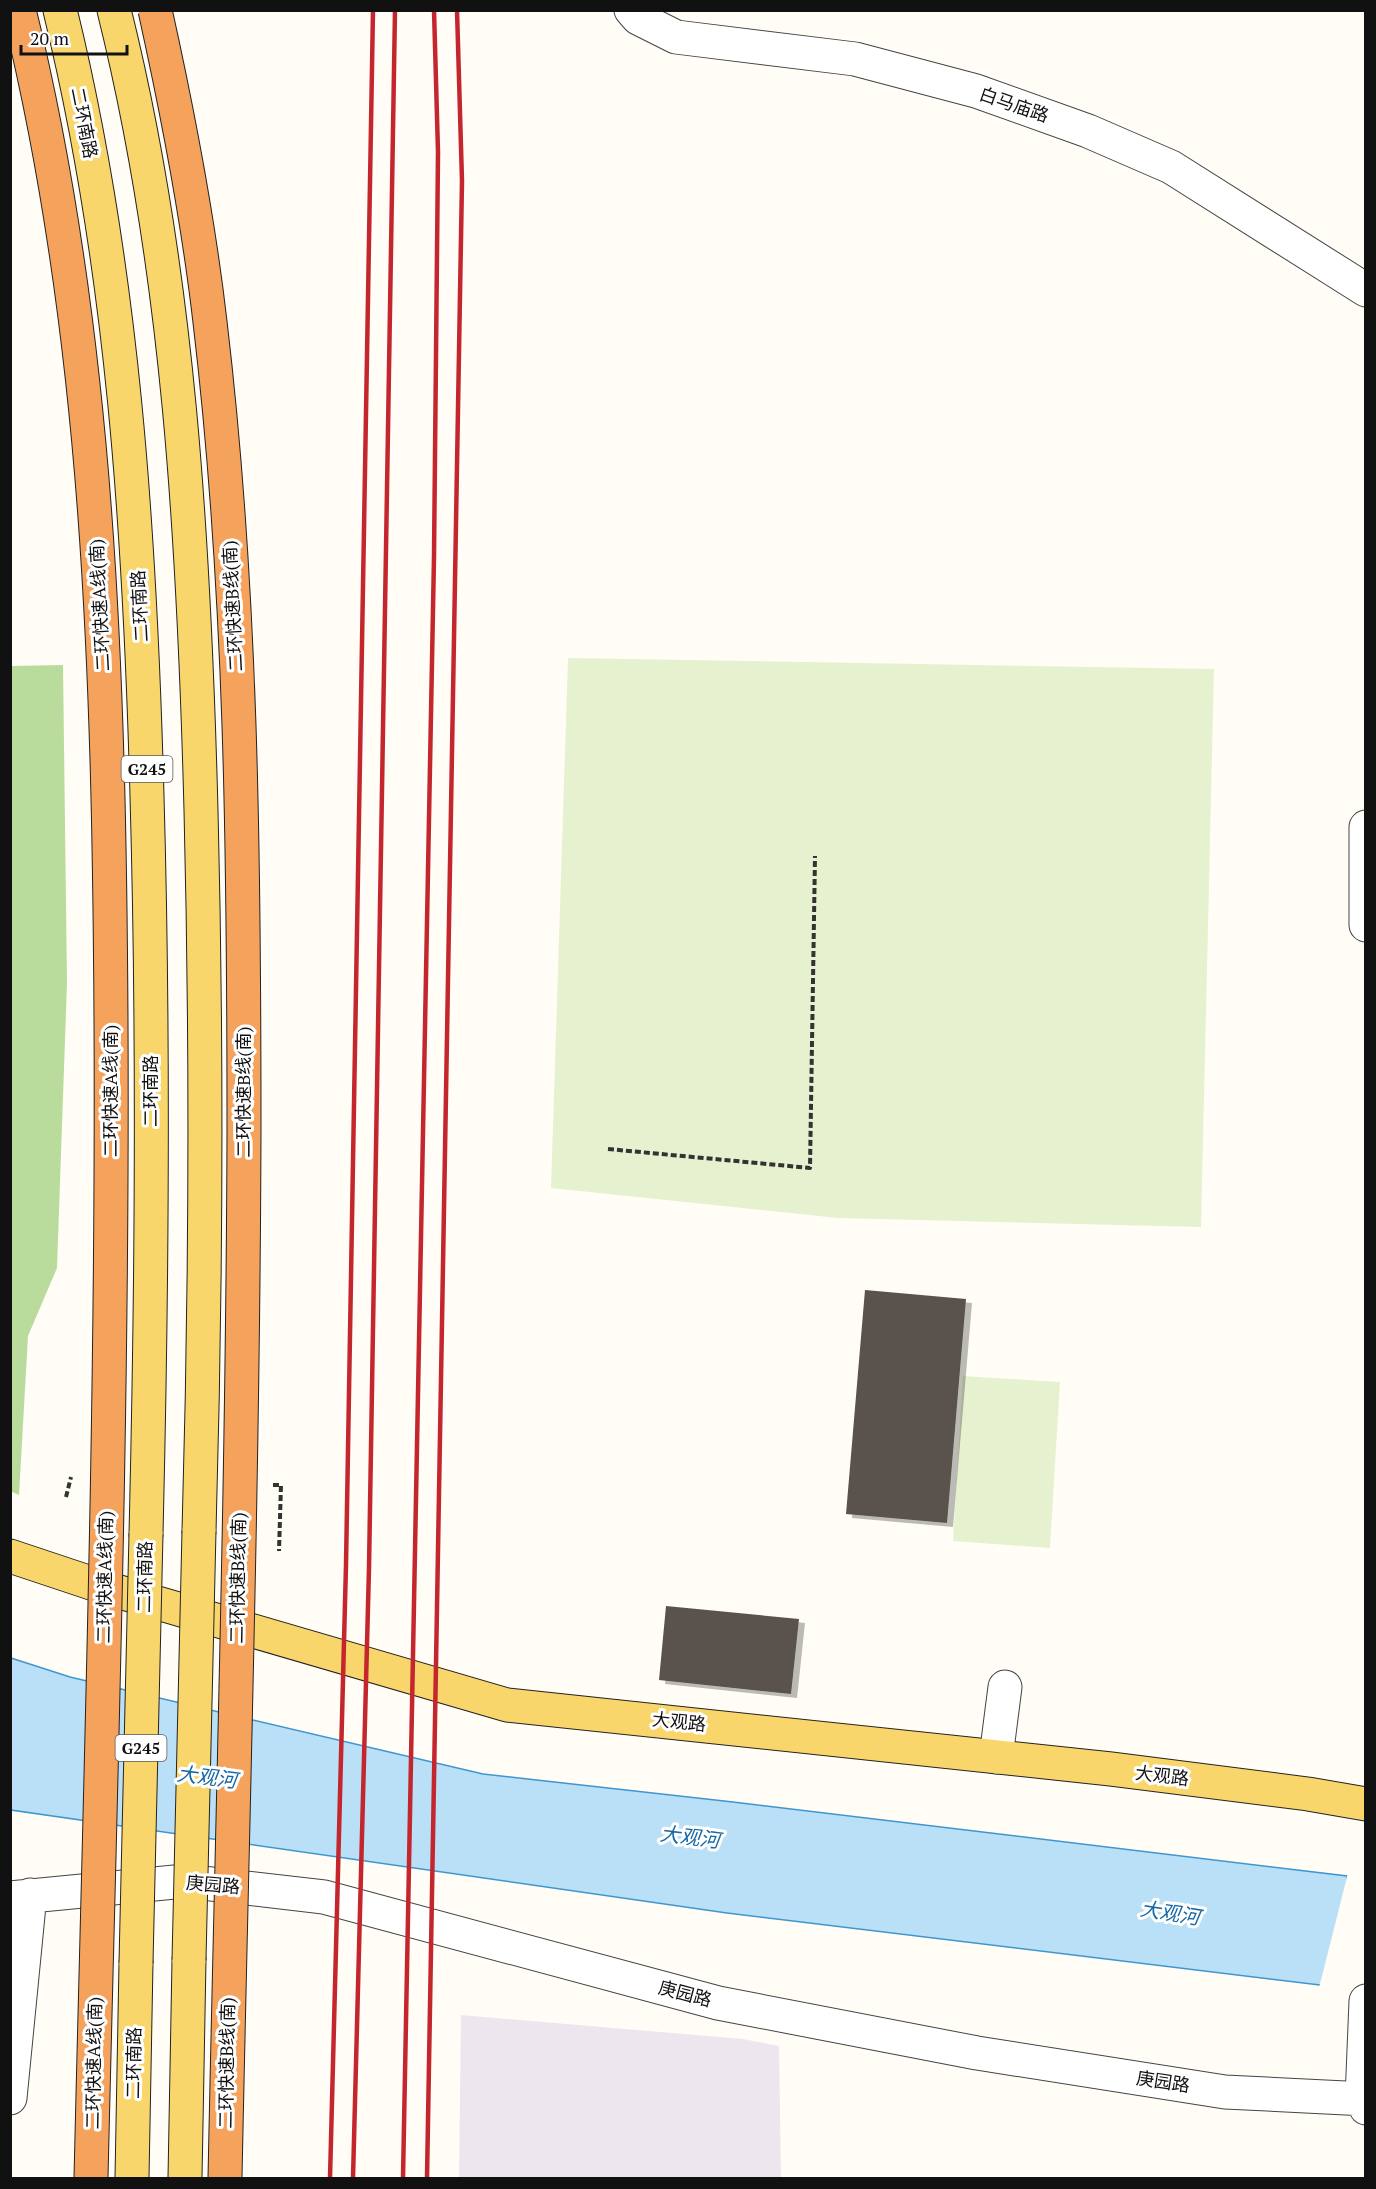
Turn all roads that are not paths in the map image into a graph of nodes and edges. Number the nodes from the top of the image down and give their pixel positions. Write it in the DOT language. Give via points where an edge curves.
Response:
graph roads {
  1 [pos="19,10"];
  2 [pos="60,10"];
  3 [pos="114,10"];
  4 [pos="155,10"];
  5 [pos="631,10"];
  6 [pos="1365,290"];
  7 [pos="1365,827"];
  8 [pos="1365,925"];
  9 [pos="10,1556"];
  10 [pos="1005,1687"];
  11 [pos="996,1757"];
  12 [pos="1365,1804"];
  13 [pos="20,1896"];
  14 [pos="1365,2003"];
  15 [pos="10,2098"];
  16 [pos="1364,2102"];
  17 [pos="92,2178"];
  18 [pos="132,2178"];
  19 [pos="185,2178"];
  20 [pos="225,2178"];
  1 -- 17 [label="highway, 二环快速A线(南), bridge" via="51,159 78,336 93,490 105,698 111,1235"];
  2 -- 18 [label="main road, 二环南路 / G245, bridge" via="88,142 109,270 128,430 147,767 150,1224"];
  3 -- 19 [label="main road, G245, bridge" via="142,143 163,273 184,459 201,797 204,1035 199,1531"];
  4 -- 20 [label="highway, 二环快速B线(南), bridge" via="183,146 210,321 229,539 239,752 244,1034 243,1323"];
  5 -- 6 [label="street, 白马庙路" via="638,18 676,37 855,59 976,91 1089,131 1171,167"];
  7 -- 8 [label="street"];
  9 -- 11 [label="main road, 大观路" via="106,1588 507,1705"];
  10 -- 11 [label="street"];
  11 -- 12 [label="main road, 大观路"];
  13 -- 15 [label="street"];
  13 -- 16 [label="street, 庚园路" via="185,1881 324,1897 740,2007 977,2053 1225,2092"];
  14 -- 16 [label="street"];
}
